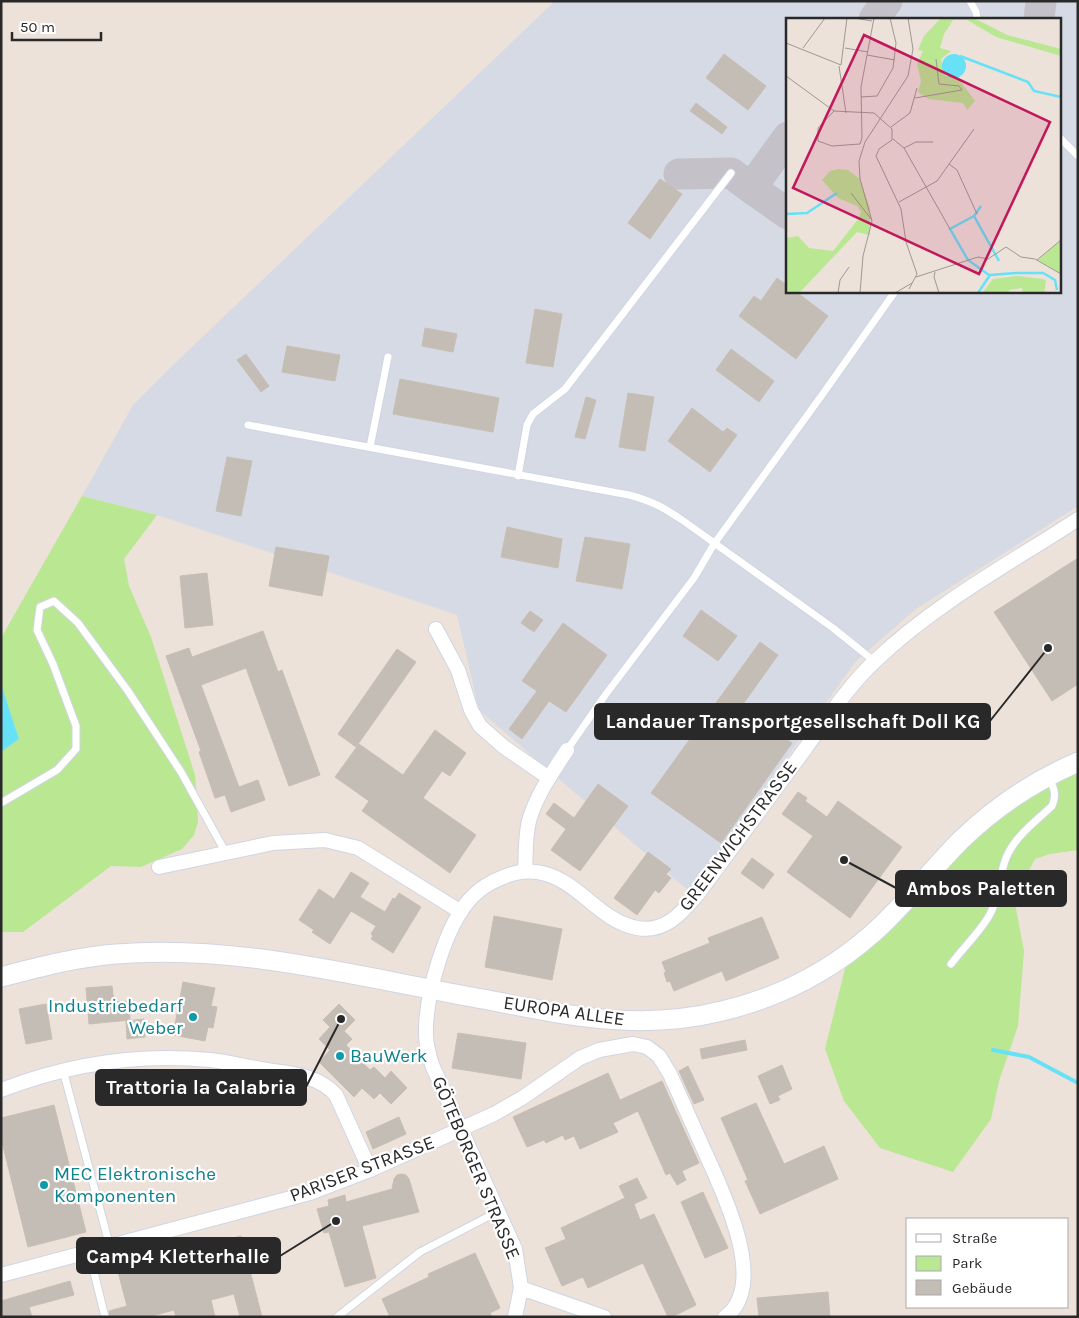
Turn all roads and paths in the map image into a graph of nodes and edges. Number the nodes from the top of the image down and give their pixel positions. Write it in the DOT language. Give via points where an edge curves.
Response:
graph roads {
  1 [pos="970,1"];
  2 [pos="978,18"];
  3 [pos="1062,140"];
  4 [pos="1078,156"];
  5 [pos="731,173"];
  6 [pos="894,293"];
  7 [pos="388,357"];
  8 [pos="248,425"];
  9 [pos="370,447"];
  10 [pos="518,476"];
  11 [pos="1078,519"];
  12 [pos="714,544"];
  13 [pos="436,629"];
  14 [pos="874,661"];
  15 [pos="567,750"];
  16 [pos="1078,762"];
  17 [pos="1048,776"];
  18 [pos="549,778"];
  19 [pos="1,802"];
  20 [pos="226,852"];
  21 [pos="160,867"];
  22 [pos="525,871"];
  23 [pos="461,912"];
  24 [pos="951,964"];
  25 [pos="1,977"];
  26 [pos="431,989"];
  27 [pos="62,1070"];
  28 [pos="1,1090"];
  29 [pos="462,1129"];
  30 [pos="370,1170"];
  31 [pos="499,1211"];
  32 [pos="110,1247"];
  33 [pos="89,1252"];
  34 [pos="1,1275"];
  35 [pos="521,1288"];
  36 [pos="105,1317"];
  37 [pos="337,1317"];
  38 [pos="515,1317"];
  39 [pos="604,1317"];
  40 [pos="725,1317"];
  1 -- 2 [label="lane"];
  3 -- 4 [label="lane"];
  5 -- 10 [label="lane" via="565,389 533,414 527,425"];
  6 -- 12 [label="lane"];
  7 -- 9 [label="lane"];
  8 -- 9 [label="lane"];
  9 -- 10 [label="lane"];
  10 -- 12 [label="lane" via="650,501 665,508"];
  11 -- 14 [label="street, GREENWICHSTRASSE" via="947,602 909,629"];
  12 -- 14 [label="lane"];
  12 -- 15 [label="lane" via="694,578"];
  13 -- 18 [label="street" via="458,670 471,710 480,726"];
  14 -- 22 [label="street, GREENWICHSTRASSE" via="827,718 697,895 669,923 654,928 637,928 622,923 556,878"];
  15 -- 18 [label="street"];
  16 -- 17 [label="main road, EUROPA ALLEE"];
  17 -- 24 [label="lane" via="1055,791 1052,806 1008,851 991,912"];
  17 -- 26 [label="main road, EUROPA ALLEE" via="988,815 874,932 849,952 797,984 745,1005 672,1020 618,1021"];
  18 -- 22 [label="street" via="530,821"];
  19 -- 20 [label="lane" via="57,770 76,749 76,726 37,630 40,607 54,601 78,623 128,691"];
  20 -- 21 [label="street"];
  20 -- 23 [label="street" via="273,843 325,840 358,848"];
  22 -- 23 [label="street, GREENWICHSTRASSE" via="488,885 473,896"];
  23 -- 26 [label="street, GREENWICHSTRASSE" via="439,957"];
  25 -- 26 [label="main road, EUROPA ALLEE" via="57,962 115,954 171,952 242,956"];
  26 -- 29 [label="street, GÖTEBORGER STRASSE" via="426,1035 428,1051"];
  27 -- 28 [label="street"];
  27 -- 30 [label="street" via="111,1061 165,1058 212,1060 316,1079 336,1095"];
  27 -- 32 [label="lane"];
  29 -- 30 [label="street, PARISER STRASSE"];
  29 -- 31 [label="street, GÖTEBORGER STRASSE"];
  29 -- 40 [label="street, PARISER STRASSE" via="522,1098 580,1058 599,1050 633,1044 659,1056 728,1203 737,1230 743,1284 739,1299"];
  30 -- 32 [label="street, PARISER STRASSE" via="310,1193"];
  31 -- 35 [label="street, GÖTEBORGER STRASSE" via="515,1249"];
  31 -- 37 [label="lane" via="420,1252"];
  32 -- 33 [label="street, PARISER STRASSE"];
  33 -- 34 [label="street, PARISER STRASSE"];
  33 -- 36 [label="lane"];
  35 -- 38 [label="street, GÖTEBORGER STRASSE"];
  35 -- 39 [label="street"];
}
